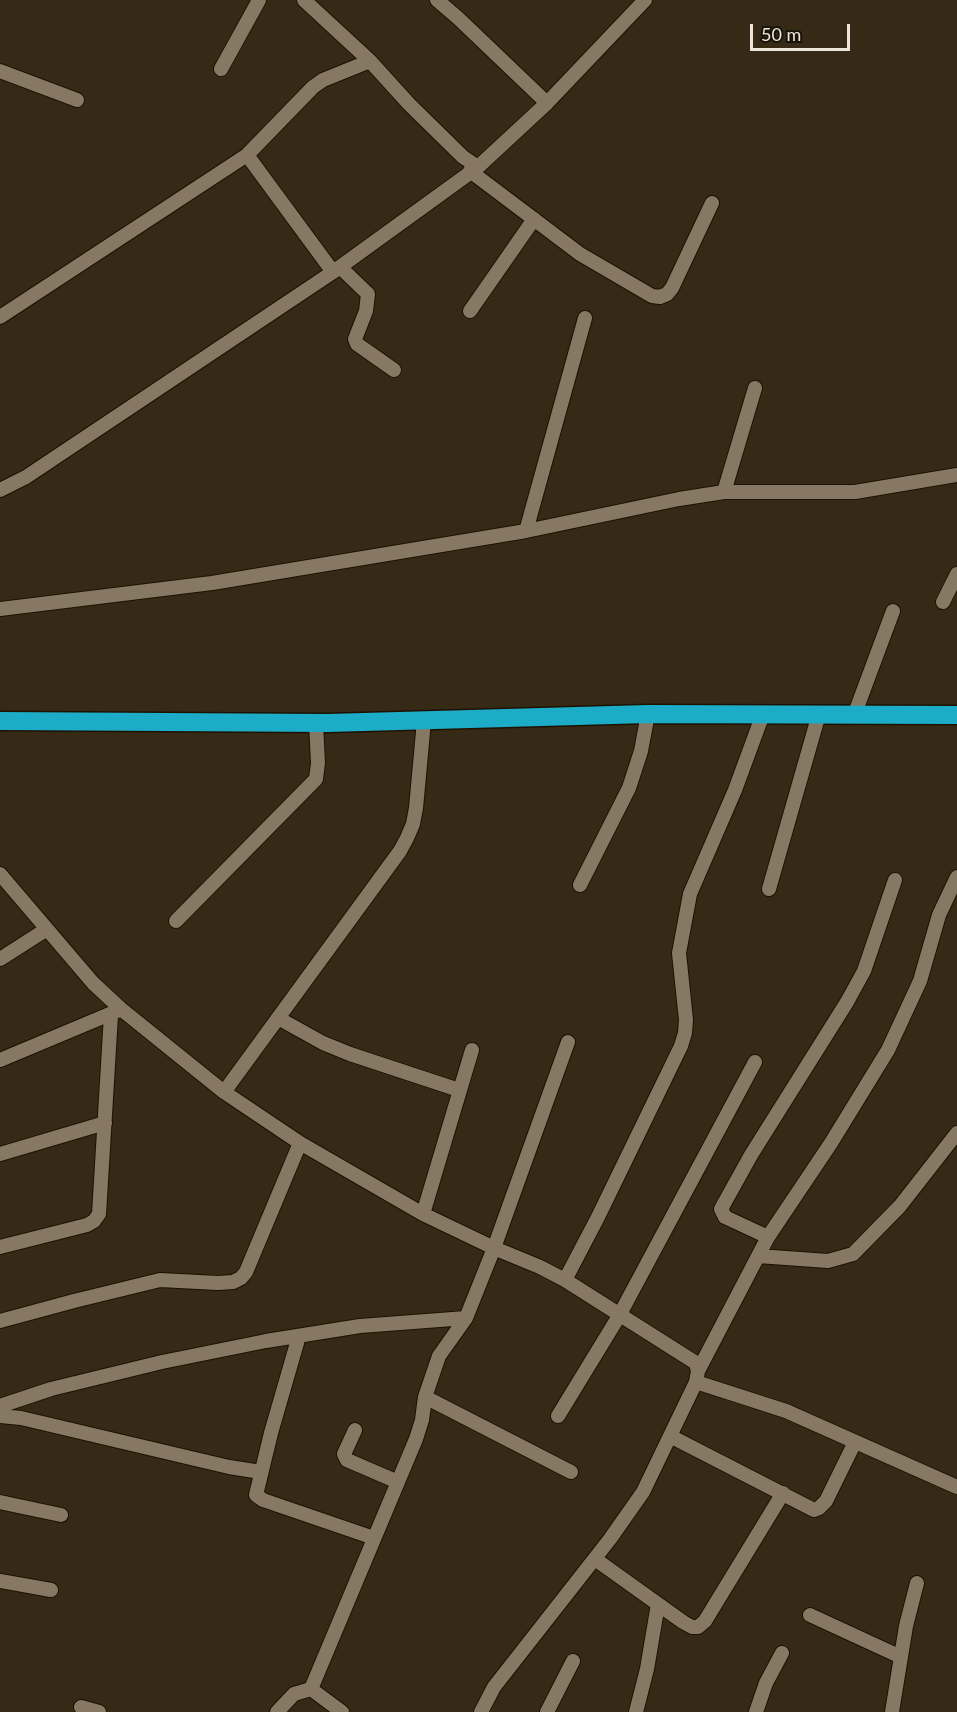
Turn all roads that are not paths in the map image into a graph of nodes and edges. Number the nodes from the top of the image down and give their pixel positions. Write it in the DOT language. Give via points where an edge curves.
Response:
graph roads {
  1 [pos="259,0"];
  2 [pos="304,0"];
  3 [pos="436,0"];
  4 [pos="645,0"];
  5 [pos="370,61"];
  6 [pos="221,69"];
  7 [pos="0,71"];
  8 [pos="77,100"];
  9 [pos="547,104"];
  10 [pos="247,155"];
  11 [pos="474,169"];
  12 [pos="712,203"];
  13 [pos="534,219"];
  14 [pos="337,269"];
  15 [pos="470,311"];
  16 [pos="0,317"];
  17 [pos="585,318"];
  18 [pos="394,370"];
  19 [pos="755,388"];
  20 [pos="957,475"];
  21 [pos="0,490"];
  22 [pos="724,492"];
  23 [pos="526,531"];
  24 [pos="957,574"];
  25 [pos="943,602"];
  26 [pos="0,609"];
  27 [pos="893,611"];
  28 [pos="855,713"];
  29 [pos="648,714"];
  30 [pos="763,714"];
  31 [pos="819,714"];
  32 [pos="957,715"];
  33 [pos="0,721"];
  34 [pos="424,721"];
  35 [pos="316,723"];
  36 [pos="0,874"];
  37 [pos="957,877"];
  38 [pos="895,880"];
  39 [pos="580,885"];
  40 [pos="769,890"];
  41 [pos="176,921"];
  42 [pos="47,929"];
  43 [pos="0,959"];
  44 [pos="116,1012"];
  45 [pos="278,1018"];
  46 [pos="568,1042"];
  47 [pos="472,1050"];
  48 [pos="0,1060"];
  49 [pos="755,1062"];
  50 [pos="459,1090"];
  51 [pos="224,1092"];
  52 [pos="105,1123"];
  53 [pos="957,1133"];
  54 [pos="300,1143"];
  55 [pos="0,1154"];
  56 [pos="423,1214"];
  57 [pos="768,1237"];
  58 [pos="0,1247"];
  59 [pos="494,1248"];
  60 [pos="758,1256"];
  61 [pos="565,1280"];
  62 [pos="620,1316"];
  63 [pos="466,1317"];
  64 [pos="0,1321"];
  65 [pos="299,1336"];
  66 [pos="697,1376"];
  67 [pos="425,1397"];
  68 [pos="0,1406"];
  69 [pos="0,1416"];
  70 [pos="558,1416"];
  71 [pos="355,1430"];
  72 [pos="670,1436"];
  73 [pos="855,1442"];
  74 [pos="261,1472"];
  75 [pos="571,1472"];
  76 [pos="398,1482"];
  77 [pos="957,1487"];
  78 [pos="783,1493"];
  79 [pos="0,1502"];
  80 [pos="61,1515"];
  81 [pos="375,1538"];
  82 [pos="595,1558"];
  83 [pos="0,1581"];
  84 [pos="917,1583"];
  85 [pos="51,1590"];
  86 [pos="658,1604"];
  87 [pos="810,1615"];
  88 [pos="782,1653"];
  89 [pos="901,1657"];
  90 [pos="573,1661"];
  91 [pos="311,1689"];
  92 [pos="81,1707"];
  93 [pos="99,1712"];
  94 [pos="277,1712"];
  95 [pos="342,1712"];
  96 [pos="481,1712"];
  97 [pos="547,1712"];
  98 [pos="636,1712"];
  99 [pos="756,1712"];
  100 [pos="892,1712"];
  1 -- 6 [label="street"];
  2 -- 5 [label="street"];
  3 -- 9 [label="street"];
  4 -- 9 [label="street"];
  5 -- 10 [label="street" via="323,80"];
  5 -- 11 [label="street"];
  7 -- 8 [label="street"];
  9 -- 11 [label="street"];
  10 -- 14 [label="street"];
  10 -- 16 [label="street"];
  11 -- 13 [label="street"];
  11 -- 14 [label="street"];
  12 -- 13 [label="street" via="672,288 660,297 580,254"];
  13 -- 15 [label="street"];
  14 -- 18 [label="street" via="368,294 355,339"];
  14 -- 21 [label="street" via="26,477"];
  17 -- 23 [label="street"];
  19 -- 22 [label="street"];
  20 -- 22 [label="street" via="855,492"];
  22 -- 23 [label="street"];
  23 -- 26 [label="street" via="213,583"];
  24 -- 25 [label="street"];
  27 -- 28 [label="street"];
  28 -- 31 [label="highway"];
  28 -- 32 [label="highway"];
  29 -- 30 [label="highway"];
  29 -- 34 [label="highway"];
  29 -- 39 [label="street" via="629,788"];
  30 -- 31 [label="highway"];
  30 -- 61 [label="street" via="690,894 679,953 686,1020 681,1046"];
  31 -- 40 [label="street"];
  33 -- 35 [label="highway"];
  34 -- 35 [label="highway"];
  34 -- 45 [label="street" via="416,808 407,838"];
  35 -- 41 [label="street" via="316,779"];
  36 -- 42 [label="street"];
  37 -- 57 [label="street" via="939,915 920,981 888,1050"];
  38 -- 57 [label="street" via="864,971 721,1209 725,1217"];
  42 -- 43 [label="street"];
  42 -- 44 [label="street"];
  44 -- 48 [label="street"];
  44 -- 51 [label="street"];
  44 -- 52 [label="street"];
  45 -- 50 [label="street" via="350,1054"];
  45 -- 51 [label="street"];
  46 -- 59 [label="street"];
  47 -- 50 [label="street"];
  49 -- 62 [label="street"];
  50 -- 56 [label="street"];
  51 -- 54 [label="street"];
  52 -- 55 [label="street"];
  52 -- 58 [label="street" via="99,1214 94,1221"];
  53 -- 60 [label="street" via="900,1206 853,1254 828,1261"];
  54 -- 56 [label="street"];
  54 -- 64 [label="street" via="241,1278 218,1283 176,1280 141,1284"];
  56 -- 59 [label="street"];
  57 -- 60 [label="street"];
  59 -- 61 [label="street"];
  59 -- 63 [label="street"];
  60 -- 66 [label="street"];
  61 -- 62 [label="street"];
  62 -- 66 [label="street" via="696,1364"];
  62 -- 70 [label="street"];
  63 -- 65 [label="street" via="360,1326"];
  63 -- 67 [label="street" via="439,1356"];
  65 -- 68 [label="street" via="162,1362 51,1389"];
  65 -- 74 [label="street"];
  66 -- 72 [label="street"];
  66 -- 73 [label="street"];
  67 -- 75 [label="street"];
  67 -- 76 [label="street" via="417,1439"];
  69 -- 74 [label="street"];
  71 -- 76 [label="street" via="344,1454 347,1460"];
  72 -- 78 [label="street"];
  72 -- 82 [label="street" via="643,1492"];
  73 -- 77 [label="street"];
  73 -- 78 [label="street" via="819,1508 814,1510"];
  74 -- 81 [label="street" via="256,1491 260,1498"];
  76 -- 81 [label="street"];
  78 -- 86 [label="street" via="705,1621 692,1627"];
  79 -- 80 [label="street"];
  81 -- 91 [label="street"];
  82 -- 86 [label="street"];
  82 -- 96 [label="street" via="494,1687"];
  83 -- 85 [label="street"];
  84 -- 89 [label="street"];
  86 -- 98 [label="street"];
  87 -- 89 [label="street"];
  88 -- 99 [label="street"];
  89 -- 100 [label="street"];
  90 -- 97 [label="street"];
  91 -- 94 [label="street" via="294,1694"];
  91 -- 95 [label="street"];
  92 -- 93 [label="street"];
}
